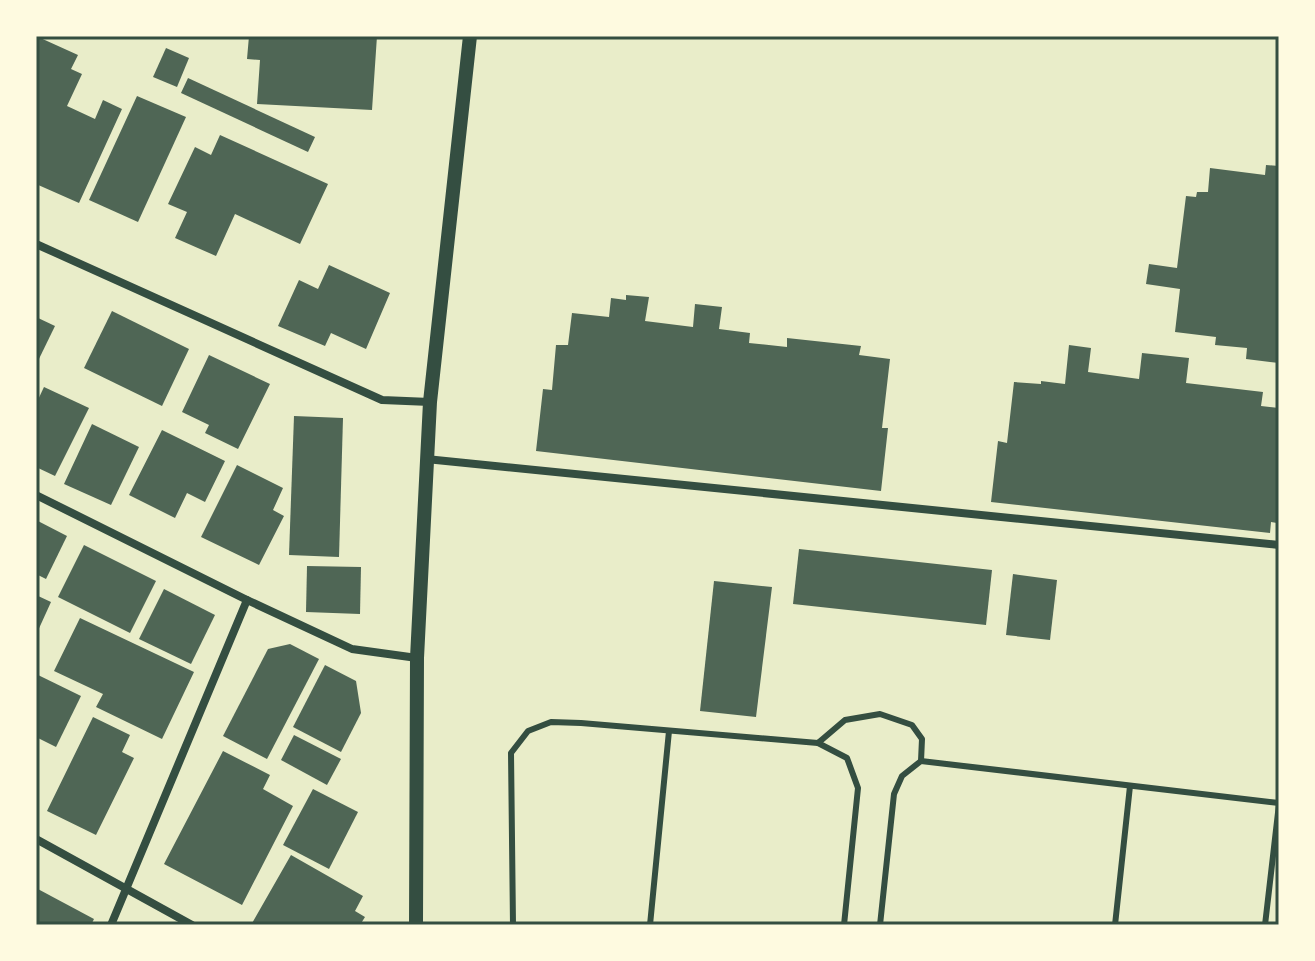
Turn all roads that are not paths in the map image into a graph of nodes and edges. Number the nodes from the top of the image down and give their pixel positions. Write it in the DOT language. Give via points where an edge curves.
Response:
graph roads {
  1 [pos="470,36"];
  2 [pos="36,244"];
  3 [pos="430,402"];
  4 [pos="426,459"];
  5 [pos="36,495"];
  6 [pos="1279,545"];
  7 [pos="247,600"];
  8 [pos="417,658"];
  9 [pos="669,731"];
  10 [pos="818,743"];
  11 [pos="921,761"];
  12 [pos="1130,786"];
  13 [pos="1279,803"];
  14 [pos="36,839"];
  15 [pos="127,889"];
  16 [pos="111,925"];
  17 [pos="192,925"];
  18 [pos="416,925"];
  19 [pos="513,925"];
  20 [pos="650,925"];
  21 [pos="844,925"];
  22 [pos="880,925"];
  23 [pos="1115,925"];
  24 [pos="1265,925"];
  1 -- 3 [label="street"];
  2 -- 3 [label="street" via="382,400"];
  3 -- 4 [label="street"];
  4 -- 6 [label="street"];
  4 -- 8 [label="street"];
  5 -- 7 [label="street"];
  7 -- 8 [label="street" via="352,649"];
  7 -- 15 [label="street"];
  8 -- 18 [label="street"];
  9 -- 10 [label="lane"];
  9 -- 19 [label="lane" via="551,722 528,731 511,753"];
  9 -- 20 [label="lane"];
  10 -- 11 [label="lane" via="845,720 880,714 912,725 922,739"];
  10 -- 21 [label="lane" via="847,758 858,788"];
  11 -- 12 [label="lane"];
  11 -- 22 [label="lane" via="902,776 894,794"];
  12 -- 13 [label="lane"];
  12 -- 23 [label="lane"];
  13 -- 24 [label="lane"];
  14 -- 15 [label="street"];
  15 -- 16 [label="street"];
  15 -- 17 [label="street"];
}
